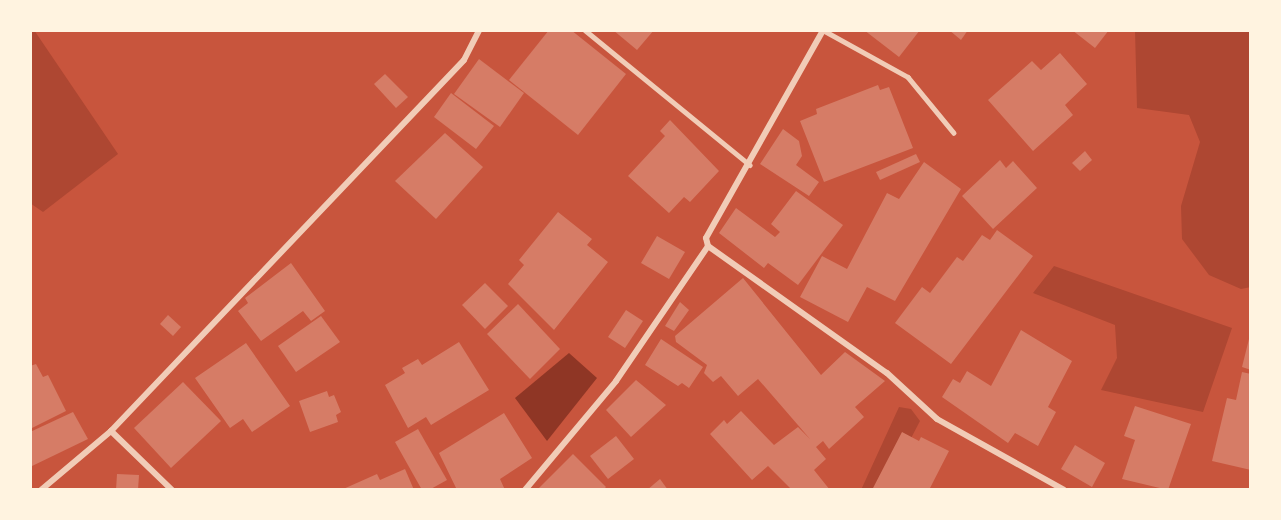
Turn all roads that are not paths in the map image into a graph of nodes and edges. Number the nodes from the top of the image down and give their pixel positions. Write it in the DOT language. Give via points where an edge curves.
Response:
graph roads {
  1 [pos="480,30"];
  2 [pos="585,30"];
  3 [pos="823,30"];
  4 [pos="954,133"];
  5 [pos="750,165"];
  6 [pos="708,246"];
  7 [pos="111,431"];
  8 [pos="41,490"];
  9 [pos="172,490"];
  10 [pos="525,490"];
  11 [pos="1064,490"];
  1 -- 7 [label="street" via="464,60"];
  2 -- 5 [label="lane"];
  3 -- 4 [label="lane" via="908,77"];
  3 -- 5 [label="street"];
  5 -- 6 [label="street" via="706,238"];
  6 -- 10 [label="street" via="616,381"];
  6 -- 11 [label="street" via="887,373 937,419"];
  7 -- 8 [label="street"];
  7 -- 9 [label="street"];
}
